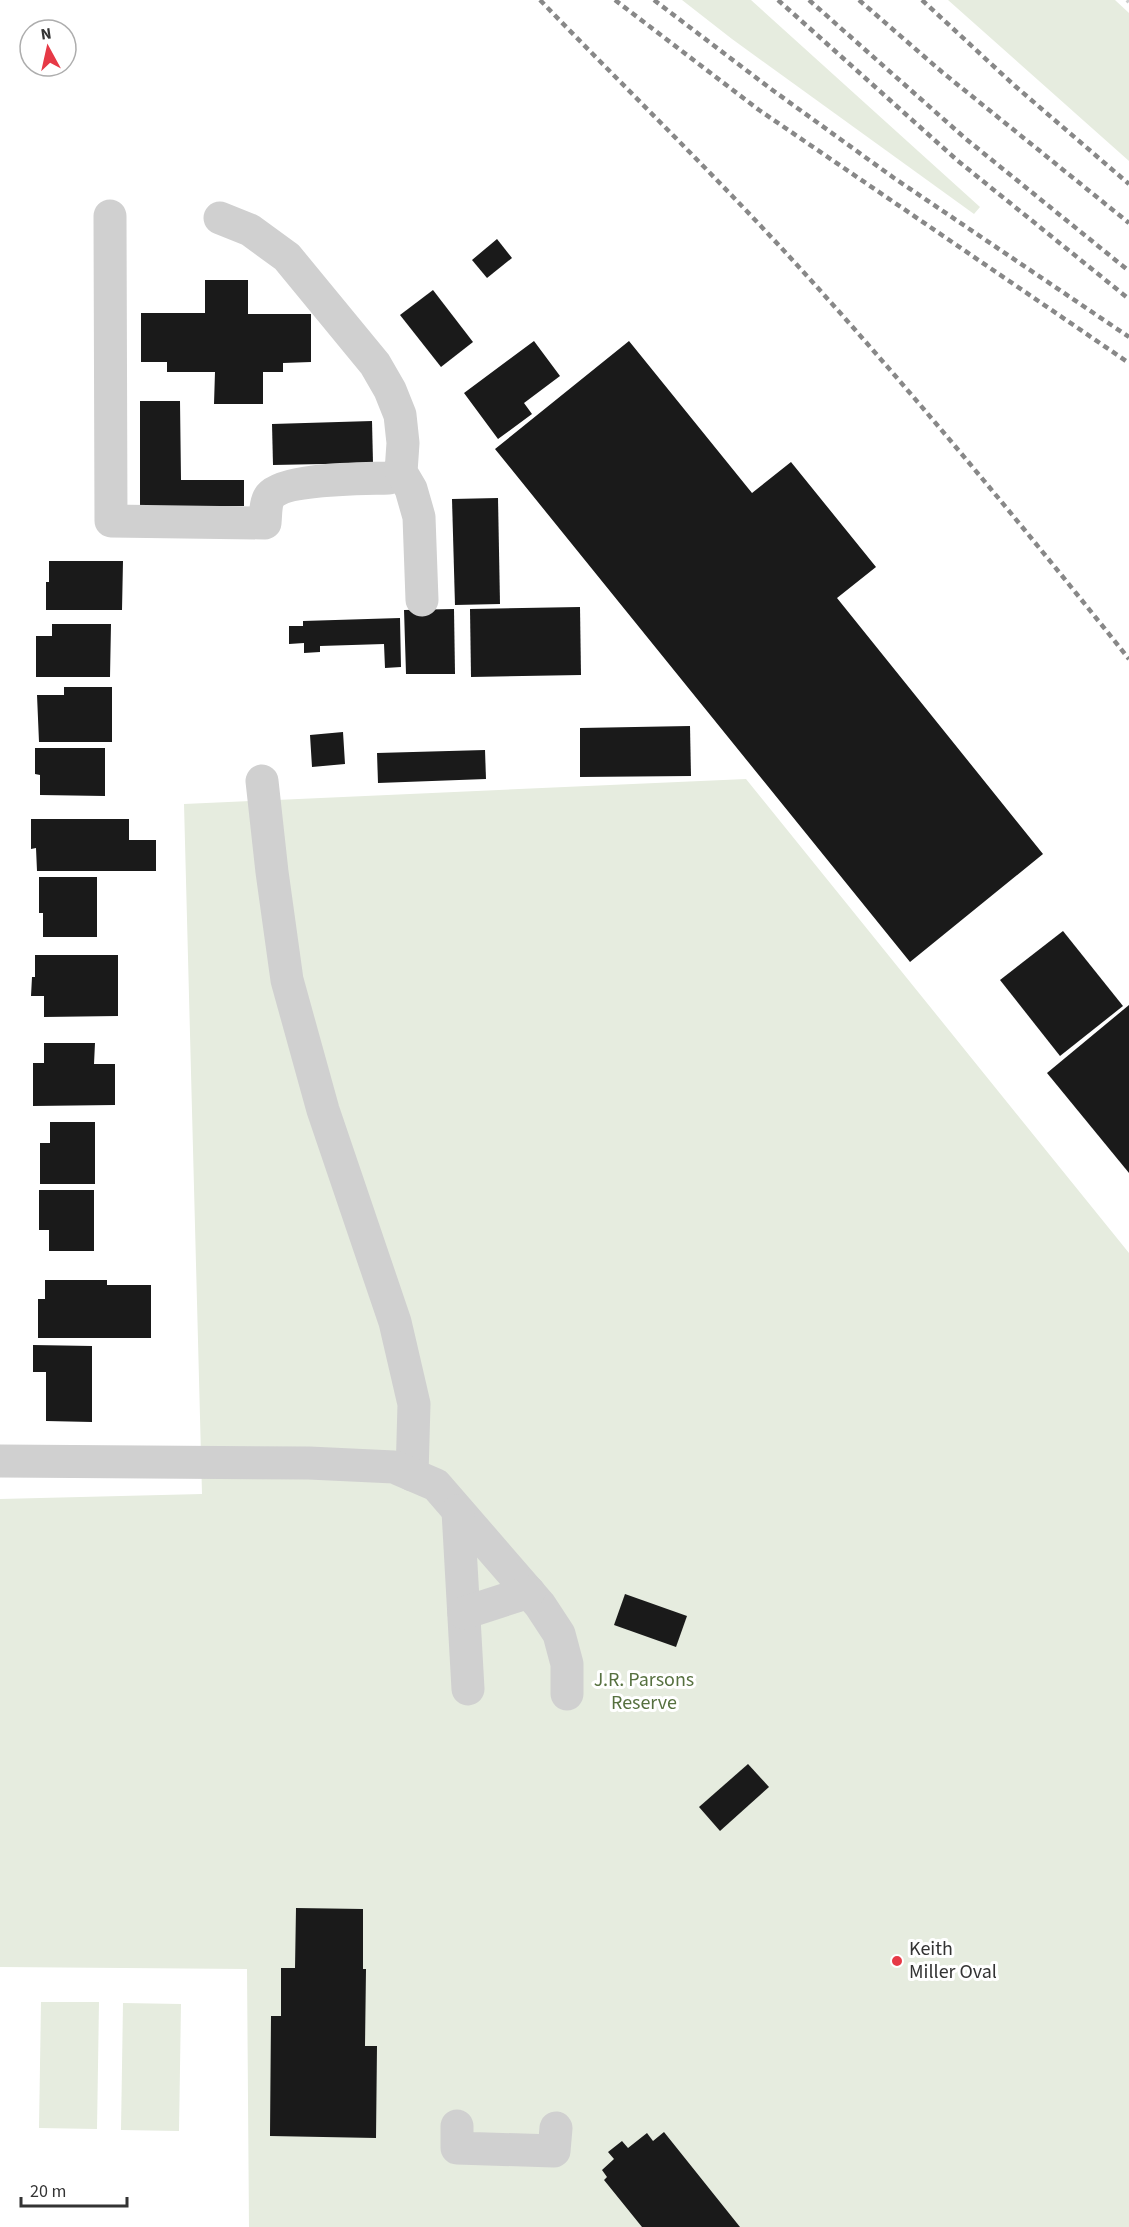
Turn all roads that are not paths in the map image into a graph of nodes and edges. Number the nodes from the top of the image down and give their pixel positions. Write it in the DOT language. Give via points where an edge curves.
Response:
graph roads {
  1 [pos="110,216"];
  2 [pos="220,218"];
  3 [pos="401,472"];
  4 [pos="422,600"];
  5 [pos="262,781"];
  6 [pos="0,1461"];
  7 [pos="412,1474"];
  8 [pos="458,1511"];
  9 [pos="529,1592"];
  10 [pos="464,1613"];
  11 [pos="468,1689"];
  12 [pos="567,1694"];
  13 [pos="457,2126"];
  14 [pos="556,2128"];
  1 -- 3 [label="lane" via="111,521 265,523 269,497 279,488 300,483 389,478"];
  2 -- 3 [label="lane" via="250,230 287,257 375,364 400,415"];
  3 -- 4 [label="lane" via="419,517"];
  5 -- 7 [label="lane" via="287,980 323,1110 395,1322 414,1404"];
  6 -- 7 [label="lane" via="324,1464 394,1467"];
  7 -- 8 [label="lane" via="436,1485"];
  8 -- 9 [label="lane"];
  8 -- 10 [label="lane"];
  9 -- 10 [label="lane"];
  9 -- 12 [label="lane" via="559,1635 567,1664"];
  10 -- 11 [label="lane"];
  13 -- 14 [label="lane" via="457,2148 543,2151 554,2151"];
}
